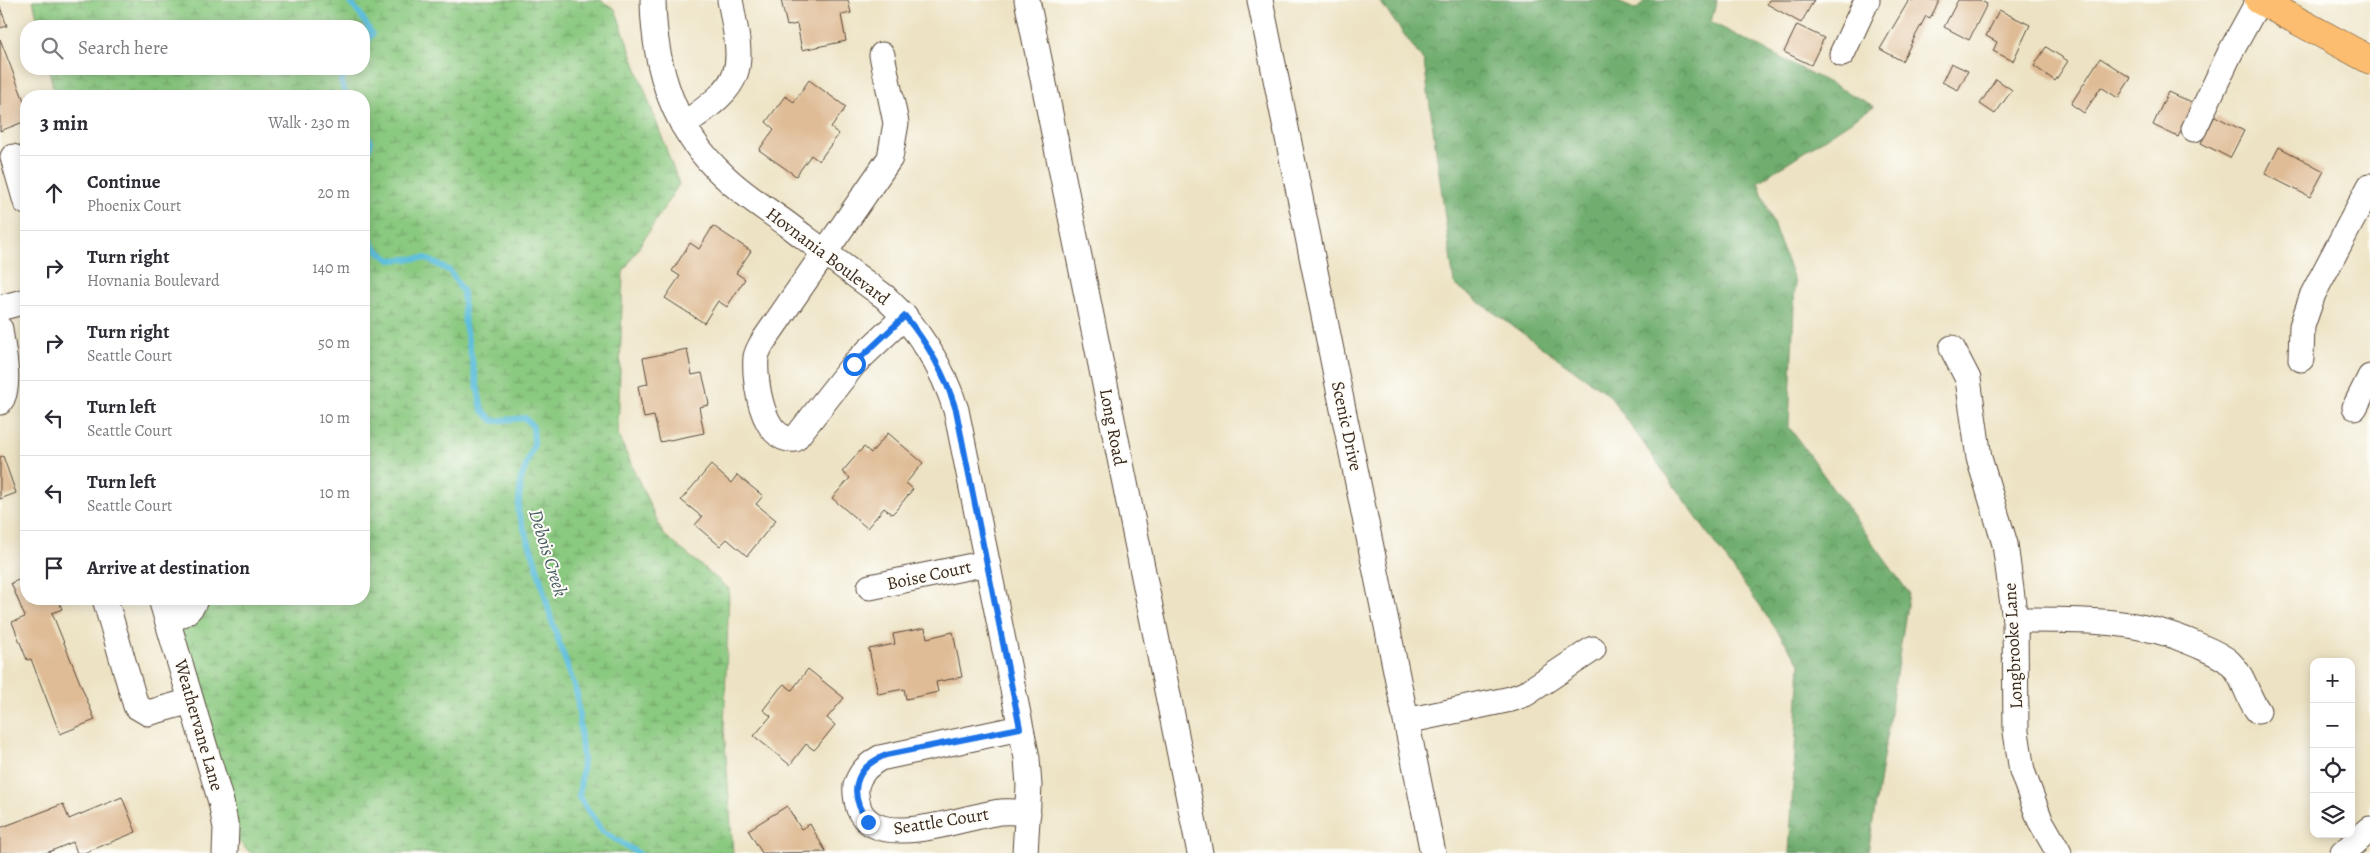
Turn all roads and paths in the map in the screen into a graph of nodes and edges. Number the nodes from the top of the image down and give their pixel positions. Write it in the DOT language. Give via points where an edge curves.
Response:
graph roads {
  1 [pos="653,0"];
  2 [pos="730,0"];
  3 [pos="1027,0"];
  4 [pos="1260,0"];
  5 [pos="1867,0"];
  6 [pos="2259,0"];
  7 [pos="882,54"];
  8 [pos="1842,54"];
  9 [pos="2370,60"];
  10 [pos="684,125"];
  11 [pos="2194,129"];
  12 [pos="13,157"];
  13 [pos="20,181"];
  14 [pos="2370,186"];
  15 [pos="824,252"];
  16 [pos="20,303"];
  17 [pos="0,308"];
  18 [pos="905,316"];
  19 [pos="0,329"];
  20 [pos="1952,348"];
  21 [pos="2301,359"];
  22 [pos="10,374"];
  23 [pos="2370,377"];
  24 [pos="0,402"];
  25 [pos="2354,407"];
  26 [pos="987,563"];
  27 [pos="870,587"];
  28 [pos="107,605"];
  29 [pos="193,605"];
  30 [pos="165,610"];
  31 [pos="2015,620"];
  32 [pos="1593,649"];
  33 [pos="191,701"];
  34 [pos="2258,711"];
  35 [pos="1406,721"];
  36 [pos="1020,728"];
  37 [pos="1028,813"];
  38 [pos="2370,829"];
  39 [pos="225,853"];
  40 [pos="1025,853"];
  41 [pos="1200,853"];
  42 [pos="1433,853"];
  43 [pos="2059,853"];
  44 [pos="2343,853"];
  1 -- 10 [label="street, Hovnania Boulevard" via="653,30 658,59 664,82"];
  2 -- 10 [label="street" via="739,65 732,83 714,103"];
  3 -- 41 [label="street, Long Road"];
  4 -- 35 [label="street, Scenic Drive"];
  5 -- 8 [label="street"];
  6 -- 9 [label="highway"];
  6 -- 11 [label="street"];
  7 -- 15 [label="street" via="896,123 890,158"];
  10 -- 15 [label="street, Hovnania Boulevard" via="722,174"];
  12 -- 13 [label="street"];
  14 -- 21 [label="street" via="2313,294 2302,326"];
  15 -- 18 [label="street, Hovnania Boulevard"];
  15 -- 18 [label="street" via="756,354 762,409 769,425 780,437 795,439 854,364"];
  16 -- 17 [label="street"];
  18 -- 26 [label="street, Hovnania Boulevard" via="936,358 948,383"];
  19 -- 22 [label="street"];
  20 -- 31 [label="street, Longbrooke Lane" via="1968,379 1980,458 2006,544"];
  22 -- 24 [label="street"];
  23 -- 25 [label="street"];
  26 -- 27 [label="street, Boise Court"];
  26 -- 36 [label="street, Hovnania Boulevard"];
  28 -- 33 [label="street" via="136,706 148,713"];
  29 -- 30 [label="street" via="187,612"];
  30 -- 33 [label="street, Weathervane Lane"];
  31 -- 34 [label="street" via="2112,621 2177,636 2227,661 2242,676"];
  31 -- 43 [label="street, Longbrooke Lane" via="2016,732 2022,771 2040,820"];
  32 -- 35 [label="street" via="1525,694"];
  33 -- 39 [label="street, Weathervane Lane" via="221,802 226,828"];
  35 -- 42 [label="street, Scenic Drive"];
  36 -- 37 [label="street, Hovnania Boulevard" via="1027,758"];
  36 -- 37 [label="street, Seattle Court" via="880,758 860,775 856,797 868,822 876,828 888,830 920,828 1002,811"];
  37 -- 40 [label="street, Hovnania Boulevard"];
  38 -- 44 [label="street"];
}
